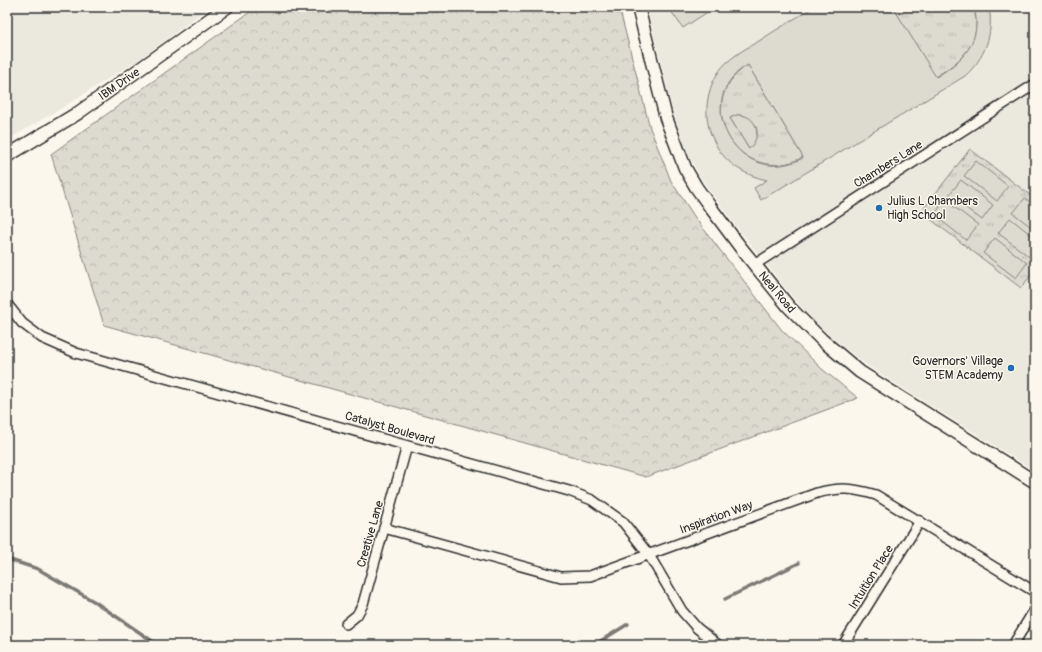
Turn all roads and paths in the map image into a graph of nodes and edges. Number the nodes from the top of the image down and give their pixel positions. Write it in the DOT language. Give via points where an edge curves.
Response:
graph roads {
  1 [pos="227,7"];
  2 [pos="638,7"];
  3 [pos="1035,84"];
  4 [pos="7,156"];
  5 [pos="754,265"];
  6 [pos="7,304"];
  7 [pos="407,446"];
  8 [pos="1035,482"];
  9 [pos="920,521"];
  10 [pos="384,528"];
  11 [pos="649,555"];
  12 [pos="1035,592"];
  13 [pos="1035,609"];
  14 [pos="346,624"];
  15 [pos="716,644"];
  16 [pos="843,645"];
  17 [pos="1013,645"];
  1 -- 4 [label="street, IBM Drive" via="78,113"];
  2 -- 5 [label="street, Neal Road" via="662,107 681,158 703,198"];
  3 -- 5 [label="street, Chambers Lane"];
  5 -- 8 [label="street, Neal Road" via="805,324 851,365"];
  6 -- 7 [label="street, Catalyst Boulevard" via="22,323 42,338 76,353"];
  7 -- 10 [label="street, Creative Lane"];
  7 -- 11 [label="street, Catalyst Boulevard" via="569,491 592,500 623,522"];
  9 -- 11 [label="street, Inspiration Way" via="876,495 857,489 837,488 817,493"];
  9 -- 12 [label="street, Inspiration Way"];
  9 -- 16 [label="street, Intuition Place"];
  10 -- 11 [label="street, Inspiration Way" via="561,577 590,576"];
  10 -- 14 [label="street, Creative Lane" via="363,604 357,615"];
  11 -- 15 [label="street, Catalyst Boulevard" via="682,611"];
  13 -- 17 [label="street"];
}
